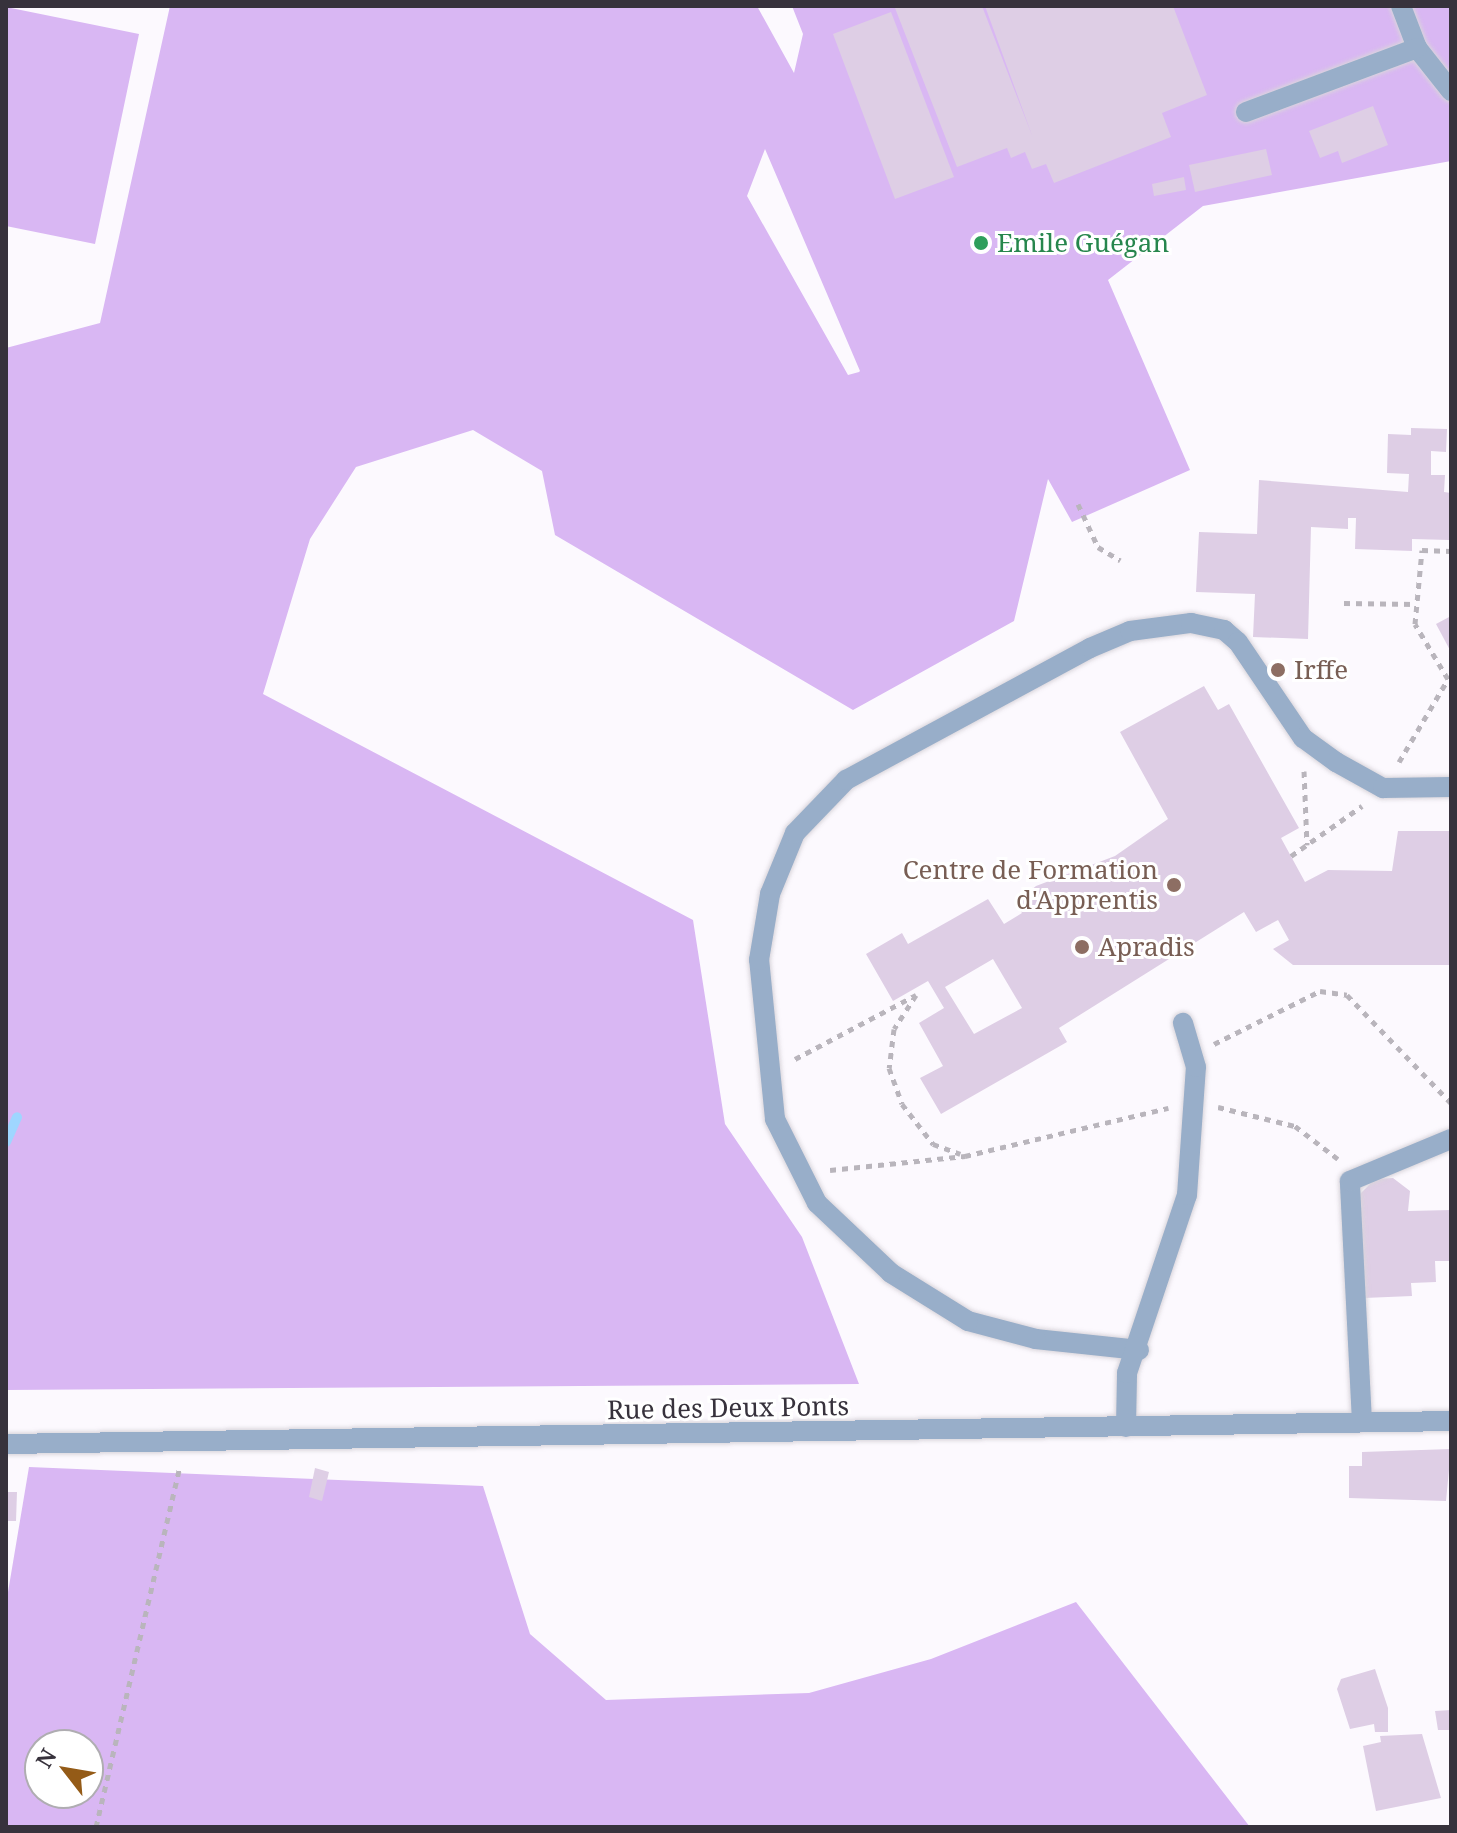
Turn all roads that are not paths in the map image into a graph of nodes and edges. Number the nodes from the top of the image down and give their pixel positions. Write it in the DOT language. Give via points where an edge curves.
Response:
graph roads {
  1 [pos="1401,6"];
  2 [pos="1417,48"];
  3 [pos="1451,91"];
  4 [pos="1246,112"];
  5 [pos="1451,787"];
  6 [pos="1183,1023"];
  7 [pos="1451,1139"];
  8 [pos="1139,1350"];
  9 [pos="1451,1421"];
  10 [pos="1362,1422"];
  11 [pos="1126,1427"];
  12 [pos="6,1444"];
  1 -- 2 [label="street"];
  2 -- 3 [label="street"];
  2 -- 4 [label="street"];
  5 -- 8 [label="street" via="1383,788 1303,738 1238,642 1224,630 1191,623 1130,631 1090,648 846,780 795,833 770,894 759,960 775,1119 804,1184 851,1239 931,1303 1036,1339"];
  6 -- 8 [label="street" via="1196,1067 1197,1104 1187,1195"];
  7 -- 10 [label="street" via="1350,1181"];
  8 -- 11 [label="street" via="1127,1373"];
  9 -- 10 [label="street, Rue des Deux Ponts"];
  10 -- 11 [label="street, Rue des Deux Ponts"];
  11 -- 12 [label="street, Rue des Deux Ponts"];
}
